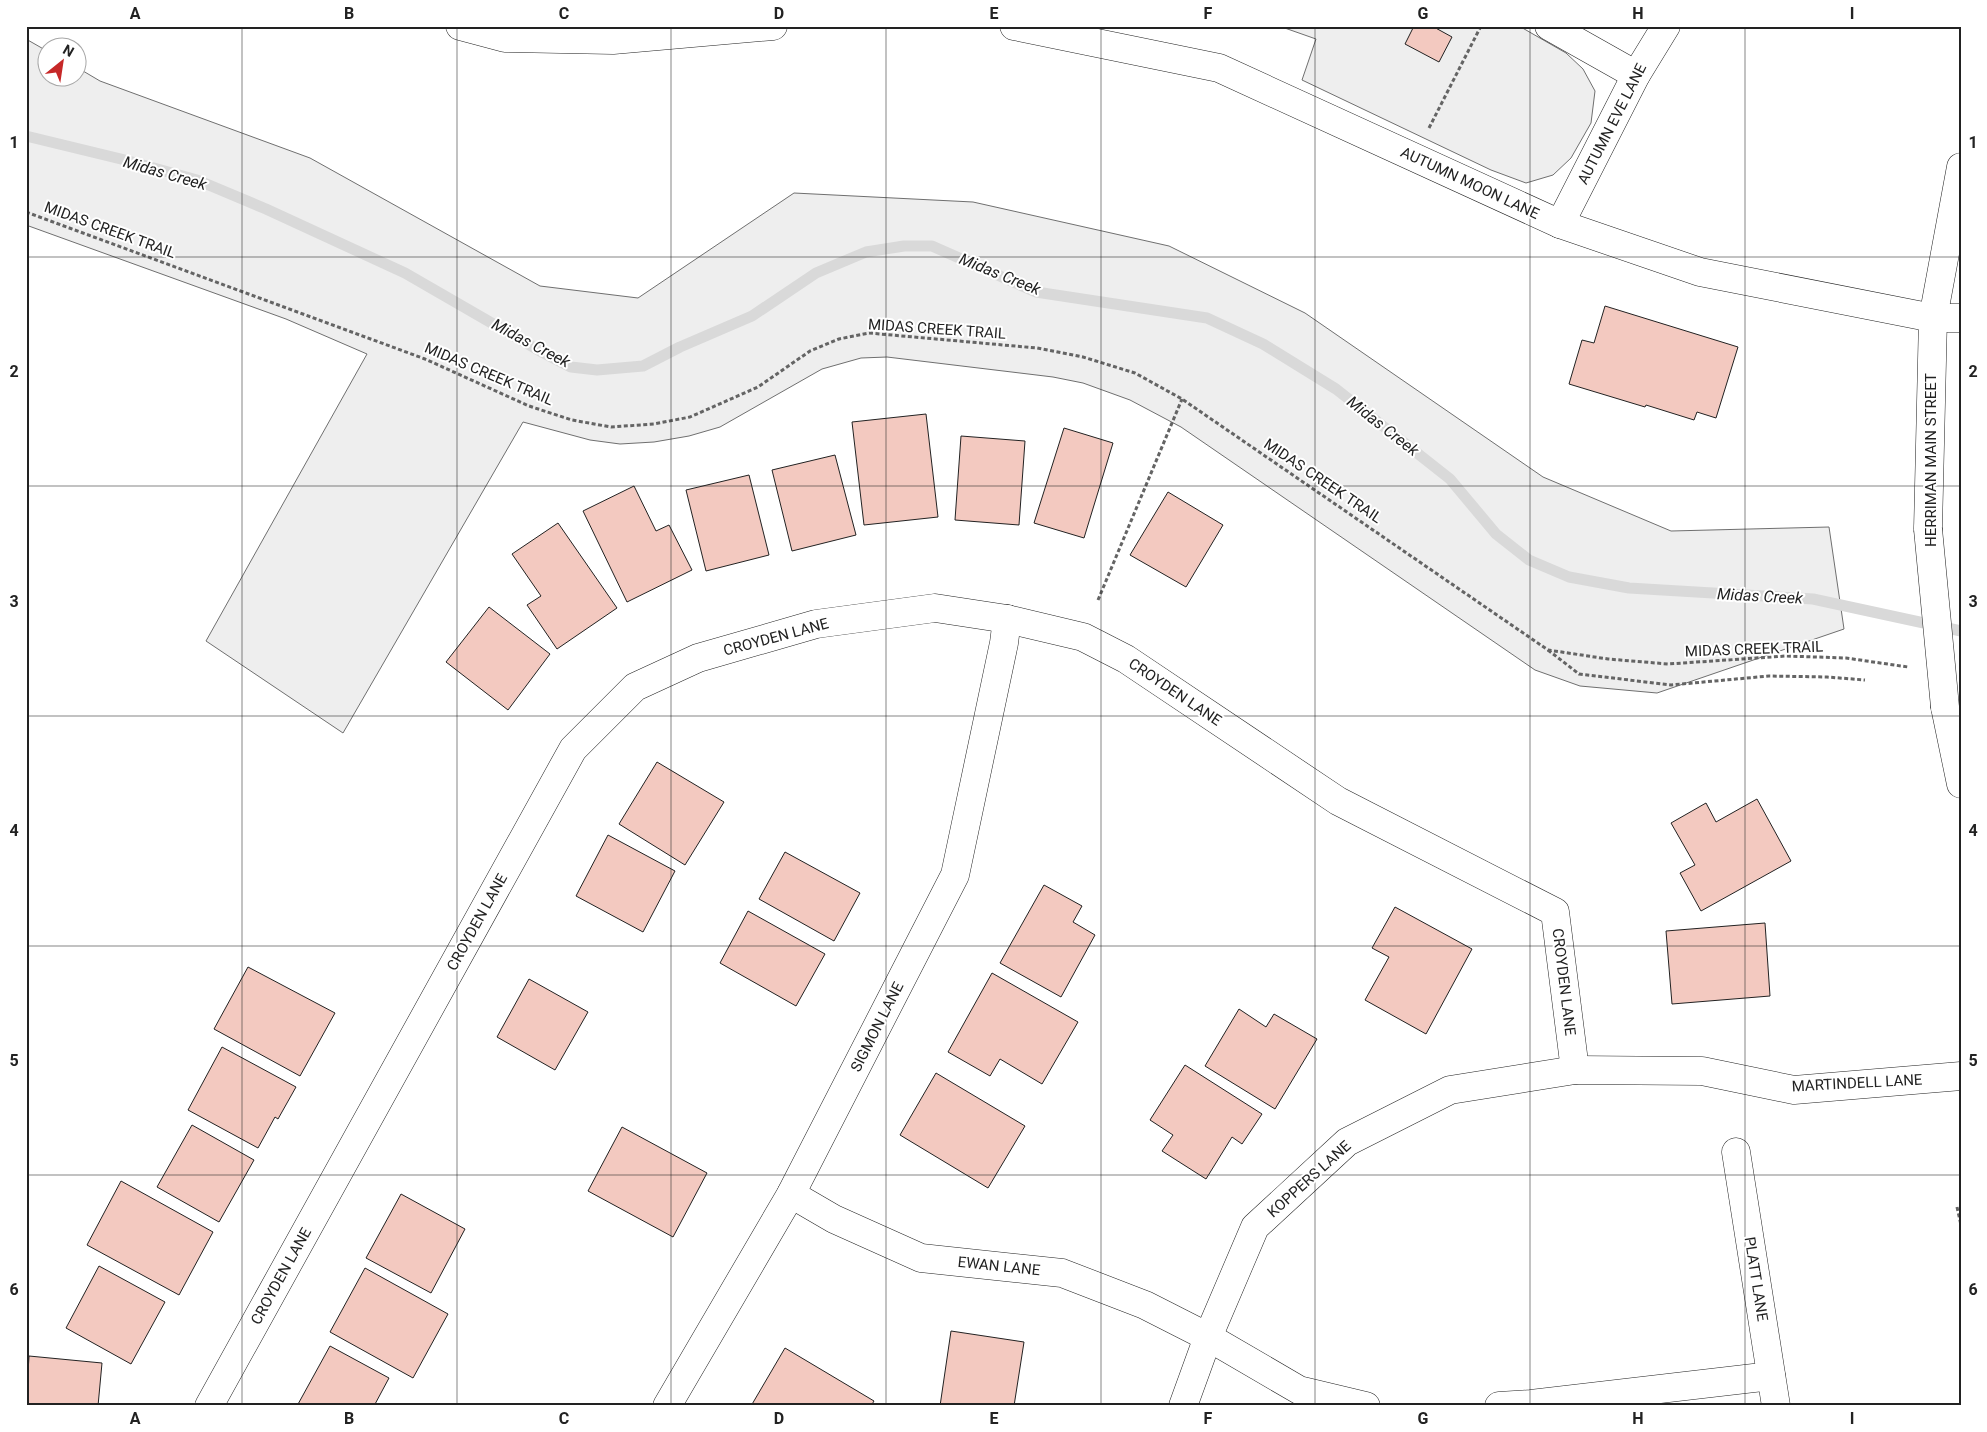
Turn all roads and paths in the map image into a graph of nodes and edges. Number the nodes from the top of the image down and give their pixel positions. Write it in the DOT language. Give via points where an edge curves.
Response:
graph roads {
  1 [pos="460,26"];
  2 [pos="773,26"];
  3 [pos="1014,26"];
  4 [pos="1480,26"];
  5 [pos="1549,26"];
  6 [pos="1666,26"];
  7 [pos="1636,75"];
  8 [pos="1426,133"];
  9 [pos="1961,167"];
  10 [pos="26,212"];
  11 [pos="1560,224"];
  12 [pos="1933,318"];
  13 [pos="1961,318"];
  14 [pos="1182,399"];
  15 [pos="1098,600"];
  16 [pos="1007,619"];
  17 [pos="1548,650"];
  18 [pos="1911,667"];
  19 [pos="1865,680"];
  20 [pos="1961,784"];
  21 [pos="1575,1070"];
  22 [pos="1961,1076"];
  23 [pos="1736,1152"];
  24 [pos="791,1194"];
  25 [pos="1957,1207"];
  26 [pos="1961,1225"];
  27 [pos="1208,1337"];
  28 [pos="1771,1376"];
  29 [pos="209,1406"];
  30 [pos="666,1406"];
  31 [pos="1183,1406"];
  32 [pos="1366,1406"];
  33 [pos="1499,1406"];
  34 [pos="1776,1406"];
  1 -- 2 [label="street" via="506,38 613,40"];
  3 -- 11 [label="street, AUTUMN MOON LANE" via="1218,68"];
  4 -- 8 [label="path"];
  5 -- 7 [label="street"];
  6 -- 7 [label="street, AUTUMN EVE LANE"];
  7 -- 11 [label="street, AUTUMN EVE LANE"];
  9 -- 12 [label="street, HERRIMAN MAIN STREET"];
  10 -- 14 [label="path, MIDAS CREEK TRAIL" via="425,359 529,406 572,420 611,427 690,417 758,387 810,351 839,339 869,333 1037,348 1083,357 1135,373"];
  11 -- 12 [label="street, AUTUMN MOON LANE" via="1700,272"];
  12 -- 13 [label="street, AUTUMN MOON LANE"];
  12 -- 20 [label="street, HERRIMAN MAIN STREET, bridge" via="1928,529 1945,706"];
  14 -- 15 [label="path"];
  14 -- 17 [label="path, MIDAS CREEK TRAIL"];
  16 -- 21 [label="street, CROYDEN LANE" via="1083,637 1126,659 1338,801 1555,912"];
  16 -- 24 [label="street, SIGMON LANE" via="955,875"];
  16 -- 29 [label="street, CROYDEN LANE" via="935,608 816,624 698,658 636,687 628,694 573,749"];
  17 -- 18 [label="path, MIDAS CREEK TRAIL" via="1668,664 1786,656 1846,658"];
  17 -- 19 [label="path, MIDAS CREEK TRAIL" via="1579,674 1672,685 1769,676"];
  21 -- 22 [label="street, MARTINDELL LANE" via="1702,1071 1794,1090"];
  21 -- 27 [label="street, KOPPERS LANE" via="1450,1090 1347,1142 1255,1227"];
  23 -- 28 [label="street, PLATT LANE"];
  24 -- 27 [label="street, EWAN LANE" via="834,1219 922,1258 1062,1274 1145,1305"];
  24 -- 30 [label="street, SIGMON LANE"];
  25 -- 26 [label="path"];
  27 -- 31 [label="street, KOPPERS LANE"];
  27 -- 32 [label="street, EWAN LANE" via="1299,1390"];
  28 -- 33 [label="street"];
  28 -- 34 [label="street, PLATT LANE"];
}
